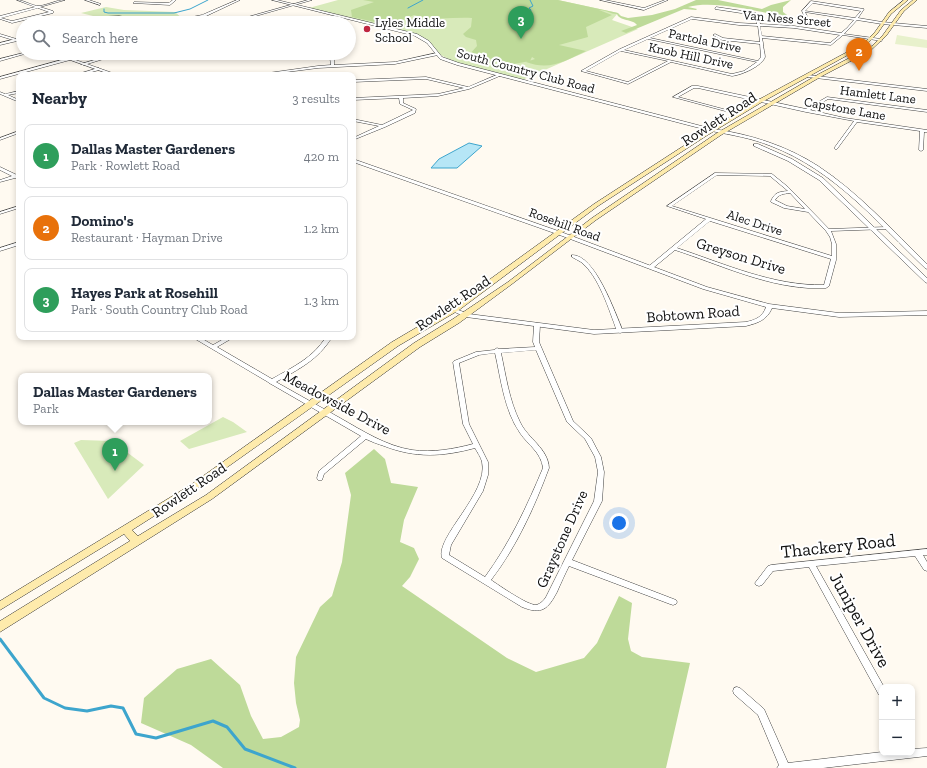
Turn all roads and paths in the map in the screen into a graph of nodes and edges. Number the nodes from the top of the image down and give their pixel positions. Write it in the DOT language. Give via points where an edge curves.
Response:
graph roads {
  1 [pos="18,0"];
  2 [pos="64,0"];
  3 [pos="86,0"];
  4 [pos="175,0"];
  5 [pos="239,0"];
  6 [pos="272,0"];
  7 [pos="310,0"];
  8 [pos="601,0"];
  9 [pos="667,0"];
  10 [pos="906,0"];
  11 [pos="915,0"];
  12 [pos="134,3"];
  13 [pos="100,4"];
  14 [pos="293,5"];
  15 [pos="34,7"];
  16 [pos="896,7"];
  17 [pos="716,8"];
  18 [pos="904,8"];
  19 [pos="803,11"];
  20 [pos="36,16"];
  21 [pos="203,16"];
  22 [pos="253,16"];
  23 [pos="338,16"];
  24 [pos="0,17"];
  25 [pos="856,19"];
  26 [pos="356,20"];
  27 [pos="16,21"];
  28 [pos="882,22"];
  29 [pos="799,24"];
  30 [pos="892,24"];
  31 [pos="759,26"];
  32 [pos="927,27"];
  33 [pos="0,34"];
  34 [pos="843,34"];
  35 [pos="714,35"];
  36 [pos="761,37"];
  37 [pos="647,38"];
  38 [pos="872,38"];
  39 [pos="16,40"];
  40 [pos="881,40"];
  41 [pos="762,43"];
  42 [pos="0,44"];
  43 [pos="622,50"];
  44 [pos="852,52"];
  45 [pos="437,54"];
  46 [pos="863,54"];
  47 [pos="16,56"];
  48 [pos="0,60"];
  49 [pos="65,60"];
  50 [pos="72,60"];
  51 [pos="97,60"];
  52 [pos="332,60"];
  53 [pos="672,61"];
  54 [pos="760,62"];
  55 [pos="830,63"];
  56 [pos="83,64"];
  57 [pos="840,65"];
  58 [pos="333,66"];
  59 [pos="98,69"];
  60 [pos="22,72"];
  61 [pos="88,72"];
  62 [pos="107,72"];
  63 [pos="274,72"];
  64 [pos="16,74"];
  65 [pos="500,75"];
  66 [pos="808,76"];
  67 [pos="0,78"];
  68 [pos="819,78"];
  69 [pos="356,81"];
  70 [pos="469,88"];
  71 [pos="927,90"];
  72 [pos="0,93"];
  73 [pos="16,93"];
  74 [pos="6,95"];
  75 [pos="0,97"];
  76 [pos="401,97"];
  77 [pos="356,99"];
  78 [pos="16,100"];
  79 [pos="760,101"];
  80 [pos="770,104"];
  81 [pos="927,110"];
  82 [pos="806,111"];
  83 [pos="740,114"];
  84 [pos="356,121"];
  85 [pos="856,121"];
  86 [pos="384,126"];
  87 [pos="713,130"];
  88 [pos="925,130"];
  89 [pos="0,132"];
  90 [pos="16,133"];
  91 [pos="722,133"];
  92 [pos="9,135"];
  93 [pos="356,138"];
  94 [pos="0,139"];
  95 [pos="836,148"];
  96 [pos="921,150"];
  97 [pos="356,161"];
  98 [pos="0,168"];
  99 [pos="16,176"];
  100 [pos="16,177"];
  101 [pos="0,181"];
  102 [pos="839,184"];
  103 [pos="827,185"];
  104 [pos="791,192"];
  105 [pos="605,200"];
  106 [pos="617,204"];
  107 [pos="16,208"];
  108 [pos="809,211"];
  109 [pos="0,213"];
  110 [pos="709,219"];
  111 [pos="873,228"];
  112 [pos="886,228"];
  113 [pos="828,230"];
  114 [pos="559,233"];
  115 [pos="569,238"];
  116 [pos="16,244"];
  117 [pos="674,248"];
  118 [pos="0,250"];
  119 [pos="574,256"];
  120 [pos="835,259"];
  121 [pos="927,267"];
  122 [pos="651,268"];
  123 [pos="927,281"];
  124 [pos="769,306"];
  125 [pos="453,310"];
  126 [pos="927,313"];
  127 [pos="464,315"];
  128 [pos="537,325"];
  129 [pos="620,331"];
  130 [pos="200,340"];
  131 [pos="226,340"];
  132 [pos="328,340"];
  133 [pos="213,347"];
  134 [pos="538,348"];
  135 [pos="497,350"];
  136 [pos="271,382"];
  137 [pos="310,405"];
  138 [pos="324,412"];
  139 [pos="366,436"];
  140 [pos="264,438"];
  141 [pos="477,445"];
  142 [pos="278,447"];
  143 [pos="320,478"];
  144 [pos="125,529"];
  145 [pos="137,542"];
  146 [pos="927,552"];
  147 [pos="917,553"];
  148 [pos="568,562"];
  149 [pos="811,564"];
  150 [pos="927,568"];
  151 [pos="487,580"];
  152 [pos="759,583"];
  153 [pos="674,602"];
  154 [pos="0,606"];
  155 [pos="0,628"];
  156 [pos="879,687"];
  157 [pos="737,691"];
  158 [pos="915,749"];
  159 [pos="927,752"];
  160 [pos="879,754"];
  161 [pos="784,768"];
  1 -- 15 [label="street"];
  2 -- 15 [label="street"];
  3 -- 13 [label="street"];
  4 -- 12 [label="street" via="170,4"];
  5 -- 21 [label="street"];
  6 -- 14 [label="street, South Country Club Road"];
  7 -- 14 [label="street"];
  8 -- 9 [label="street" via="644,9"];
  10 -- 16 [label="main road, Rowlett Road"];
  11 -- 18 [label="main road, Rowlett Road"];
  14 -- 22 [label="street"];
  14 -- 23 [label="street, South Country Club Road"];
  15 -- 20 [label="street" via="52,12"];
  15 -- 24 [label="street"];
  16 -- 18 [label="main road"];
  16 -- 28 [label="main road, Rowlett Road"];
  17 -- 31 [label="street" via="755,14"];
  18 -- 30 [label="main road, Rowlett Road"];
  19 -- 25 [label="street"];
  19 -- 25 [label="street" via="814,2 862,9"];
  19 -- 29 [label="street" via="808,20"];
  24 -- 27 [label="street"];
  25 -- 28 [label="street"];
  25 -- 34 [label="street"];
  26 -- 45 [label="street, South Country Club Road" via="416,35 428,42"];
  28 -- 30 [label="street"];
  28 -- 38 [label="main road, Rowlett Road"];
  30 -- 32 [label="street"];
  30 -- 40 [label="main road, Rowlett Road"];
  31 -- 34 [label="street, Van Ness Street" via="794,27"];
  31 -- 36 [label="street"];
  31 -- 37 [label="street, Van Ness Street" via="691,18"];
  33 -- 39 [label="street"];
  34 -- 36 [label="street" via="834,43 826,45"];
  34 -- 38 [label="street, Van Ness Street"];
  35 -- 41 [label="street" via="722,39"];
  36 -- 41 [label="street"];
  37 -- 43 [label="street"];
  37 -- 54 [label="street, Partola Drive"];
  38 -- 40 [label="street, Van Ness Street"];
  38 -- 44 [label="main road, Rowlett Road"];
  39 -- 42 [label="street"];
  40 -- 46 [label="main road, Rowlett Road"];
  41 -- 54 [label="street" via="763,57"];
  43 -- 53 [label="street, Knob Hill Drive"];
  43 -- 53 [label="street" via="583,71 628,83"];
  44 -- 46 [label="main road"];
  44 -- 55 [label="main road, Rowlett Road"];
  45 -- 58 [label="street" via="395,63"];
  45 -- 65 [label="street, South Country Club Road" via="458,64"];
  46 -- 57 [label="main road, Rowlett Road"];
  47 -- 48 [label="street"];
  49 -- 60 [label="street"];
  50 -- 56 [label="street"];
  51 -- 56 [label="street"];
  52 -- 58 [label="street"];
  53 -- 54 [label="street, Knob Hill Drive" via="737,75"];
  55 -- 57 [label="main road"];
  55 -- 66 [label="main road, Rowlett Road"];
  56 -- 59 [label="street"];
  57 -- 68 [label="main road, Rowlett Road"];
  58 -- 63 [label="street"];
  59 -- 61 [label="street"];
  59 -- 62 [label="street"];
  64 -- 67 [label="street"];
  65 -- 70 [label="street"];
  65 -- 87 [label="street, South Country Club Road"];
  66 -- 68 [label="street"];
  66 -- 79 [label="main road, Rowlett Road"];
  68 -- 71 [label="street"];
  68 -- 80 [label="main road, Rowlett Road"];
  69 -- 70 [label="street" via="426,78"];
  70 -- 76 [label="street" via="438,95"];
  72 -- 74 [label="street"];
  73 -- 74 [label="street"];
  74 -- 75 [label="street"];
  74 -- 78 [label="street"];
  76 -- 77 [label="street"];
  76 -- 86 [label="street" via="401,103 415,110"];
  79 -- 80 [label="street, Capstone Lane"];
  79 -- 83 [label="main road, Rowlett Road"];
  79 -- 83 [label="street, Capstone Lane" via="698,87 675,97"];
  80 -- 82 [label="street, Capstone Lane"];
  80 -- 91 [label="main road, Rowlett Road"];
  81 -- 82 [label="street, Hamlett Lane" via="827,98"];
  82 -- 85 [label="street, Capstone Lane"];
  83 -- 87 [label="main road, Rowlett Road"];
  84 -- 86 [label="street"];
  85 -- 88 [label="street, Capstone Lane"];
  85 -- 95 [label="street"];
  86 -- 93 [label="street"];
  87 -- 91 [label="street, South Country Club Road"];
  87 -- 105 [label="main road, Rowlett Road"];
  88 -- 96 [label="street"];
  89 -- 92 [label="street"];
  90 -- 92 [label="street"];
  91 -- 102 [label="street, South Country Club Road" via="786,152 812,165"];
  91 -- 103 [label="street, South Country Club Road" via="779,155 813,173"];
  91 -- 106 [label="main road, Rowlett Road"];
  92 -- 94 [label="street"];
  97 -- 114 [label="street, Rosehill Road"];
  98 -- 99 [label="street"];
  100 -- 101 [label="street"];
  102 -- 103 [label="street"];
  102 -- 112 [label="street, South Country Club Road"];
  103 -- 111 [label="street, South Country Club Road"];
  104 -- 108 [label="street"];
  104 -- 108 [label="street" via="780,193 774,201 786,207"];
  104 -- 110 [label="street, Alec Drive" via="776,177 716,174 669,206"];
  105 -- 106 [label="main road"];
  105 -- 114 [label="main road, Rowlett Road"];
  106 -- 115 [label="main road, Rowlett Road"];
  107 -- 109 [label="street"];
  108 -- 113 [label="street"];
  110 -- 117 [label="street"];
  110 -- 120 [label="street, Alec Drive"];
  111 -- 112 [label="street"];
  111 -- 113 [label="street"];
  111 -- 123 [label="street, South Country Club Road"];
  112 -- 121 [label="street, South Country Club Road"];
  113 -- 120 [label="street" via="833,236"];
  114 -- 115 [label="street, Rosehill Road"];
  114 -- 125 [label="main road, Rowlett Road"];
  115 -- 122 [label="street, Rosehill Road"];
  115 -- 127 [label="main road, Rowlett Road"];
  116 -- 118 [label="street"];
  117 -- 120 [label="street, Greyson Drive" via="755,276 808,287 826,286"];
  117 -- 122 [label="street"];
  119 -- 129 [label="street" via="582,258 589,266"];
  122 -- 124 [label="street, Rosehill Road" via="705,288"];
  124 -- 126 [label="street" via="839,316"];
  124 -- 129 [label="street, Bobtown Road" via="765,315 756,322 746,324"];
  125 -- 127 [label="street, Bobtown Road"];
  125 -- 137 [label="main road, Rowlett Road" via="396,344"];
  127 -- 128 [label="street, Bobtown Road"];
  127 -- 138 [label="main road, Rowlett Road" via="417,345"];
  128 -- 129 [label="street, Bobtown Road" via="594,332"];
  128 -- 134 [label="street, Graystone Drive"];
  130 -- 133 [label="street, Meadowside Drive"];
  131 -- 133 [label="street"];
  132 -- 136 [label="street" via="315,356"];
  133 -- 136 [label="street, Meadowside Drive"];
  134 -- 135 [label="street"];
  134 -- 148 [label="street, Graystone Drive" via="570,422 588,438 598,456 601,472 598,501"];
  135 -- 141 [label="street" via="478,353 456,362 466,424"];
  135 -- 151 [label="street" via="515,419 546,462 546,468 526,517 505,555"];
  136 -- 137 [label="street, Meadowside Drive"];
  137 -- 138 [label="street, Meadowside Drive"];
  137 -- 140 [label="main road, Rowlett Road"];
  138 -- 139 [label="street, Meadowside Drive"];
  138 -- 142 [label="main road, Rowlett Road"];
  139 -- 141 [label="street, Meadowside Drive" via="396,449 414,453"];
  139 -- 143 [label="street" via="320,474"];
  140 -- 142 [label="main road"];
  140 -- 144 [label="main road, Rowlett Road" via="192,488"];
  141 -- 151 [label="street" via="485,462 482,484 455,536 447,545 445,556"];
  142 -- 145 [label="main road, Rowlett Road" via="209,497"];
  144 -- 145 [label="main road"];
  144 -- 154 [label="main road, Rowlett Road"];
  145 -- 155 [label="main road, Rowlett Road"];
  146 -- 147 [label="street, Thackery Road"];
  147 -- 149 [label="street, Thackery Road"];
  147 -- 150 [label="street"];
  148 -- 151 [label="street, Graystone Drive" via="549,600 545,606 539,608 525,605"];
  148 -- 153 [label="street"];
  149 -- 152 [label="street, Thackery Road" via="771,568"];
  149 -- 156 [label="street, Juniper Drive"];
  157 -- 161 [label="street" via="761,712"];
  158 -- 159 [label="street"];
  160 -- 161 [label="street"];
}
